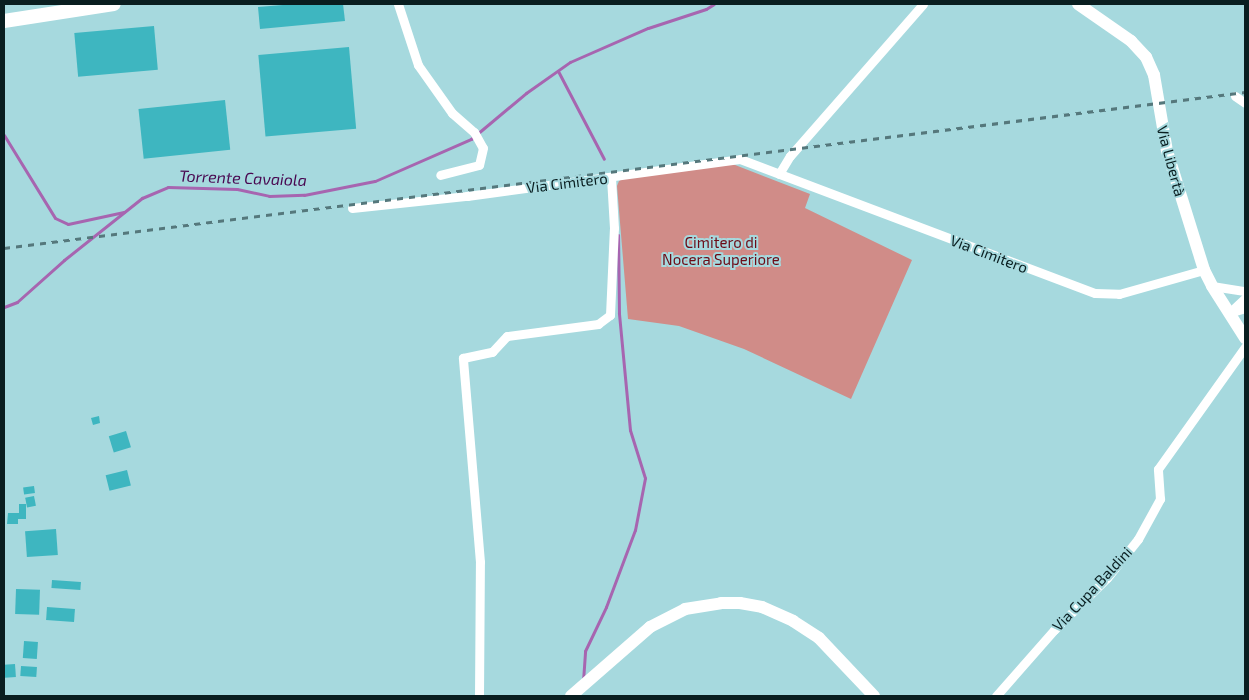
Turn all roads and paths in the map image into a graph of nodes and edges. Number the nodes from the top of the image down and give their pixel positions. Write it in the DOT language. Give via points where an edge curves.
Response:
graph roads {
  1 [pos="114,4"];
  2 [pos="398,4"];
  3 [pos="924,4"];
  4 [pos="1084,6"];
  5 [pos="4,21"];
  6 [pos="1235,96"];
  7 [pos="1245,103"];
  8 [pos="779,174"];
  9 [pos="440,175"];
  10 [pos="612,178"];
  11 [pos="352,208"];
  12 [pos="1204,270"];
  13 [pos="1212,286"];
  14 [pos="1245,291"];
  15 [pos="1245,298"];
  16 [pos="1245,308"];
  17 [pos="1229,313"];
  18 [pos="1245,338"];
  19 [pos="1245,347"];
  20 [pos="479,696"];
  21 [pos="571,696"];
  22 [pos="874,696"];
  23 [pos="996,696"];
  1 -- 5 [label="main road"];
  2 -- 9 [label="street" via="418,65 452,113 477,136 483,148 479,166"];
  3 -- 8 [label="street" via="790,156"];
  4 -- 12 [label="main road, Via Libertà" via="1131,41 1146,57 1154,75 1167,151"];
  6 -- 7 [label="street"];
  8 -- 10 [label="street, Via Cimitero" via="740,159"];
  8 -- 12 [label="street, Via Cimitero" via="1095,293 1129,292"];
  10 -- 11 [label="street, Via Cimitero"];
  10 -- 20 [label="street" via="614,228 610,315 598,324 507,336 492,352 463,358 480,562"];
  12 -- 13 [label="main road, Via Libertà"];
  13 -- 14 [label="street"];
  13 -- 17 [label="main road, Via Libertà"];
  15 -- 17 [label="street"];
  16 -- 17 [label="street"];
  17 -- 18 [label="main road, Via Libertà"];
  19 -- 23 [label="street, Via Cupa Baldini" via="1158,469 1160,499 1138,539 1107,578 1054,630"];
  21 -- 22 [label="main road" via="650,627 671,615 701,605 740,603 781,615 812,634"];
}
